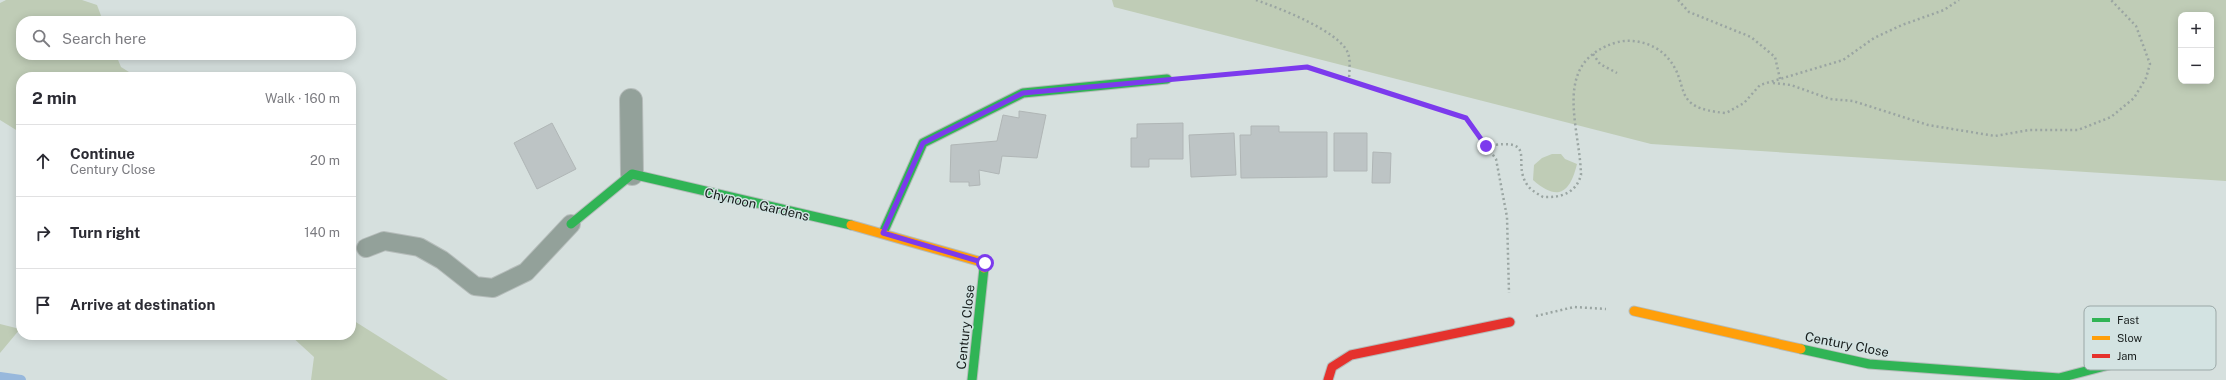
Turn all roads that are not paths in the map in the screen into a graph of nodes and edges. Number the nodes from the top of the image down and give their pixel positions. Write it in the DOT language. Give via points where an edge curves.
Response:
graph roads {
  1 [pos="1167,79"];
  2 [pos="631,100"];
  3 [pos="632,174"];
  4 [pos="571,224"];
  5 [pos="883,233"];
  6 [pos="366,248"];
  7 [pos="1634,311"];
  8 [pos="1510,322"];
  9 [pos="2091,370"];
  10 [pos="2059,379"];
  11 [pos="972,380"];
  12 [pos="1328,380"];
  1 -- 5 [label="street" via="1023,93 923,143"];
  2 -- 3 [label="street"];
  3 -- 4 [label="street"];
  3 -- 5 [label="street, Chynoon Gardens"];
  4 -- 6 [label="lane" via="526,272 493,288 475,286 442,260 419,247 384,240"];
  5 -- 11 [label="street, Century Close" via="985,263"];
  7 -- 10 [label="street, Century Close" via="1869,364"];
  8 -- 12 [label="street" via="1351,355 1337,361 1328,372"];
  9 -- 10 [label="street, Century Close"];
}
